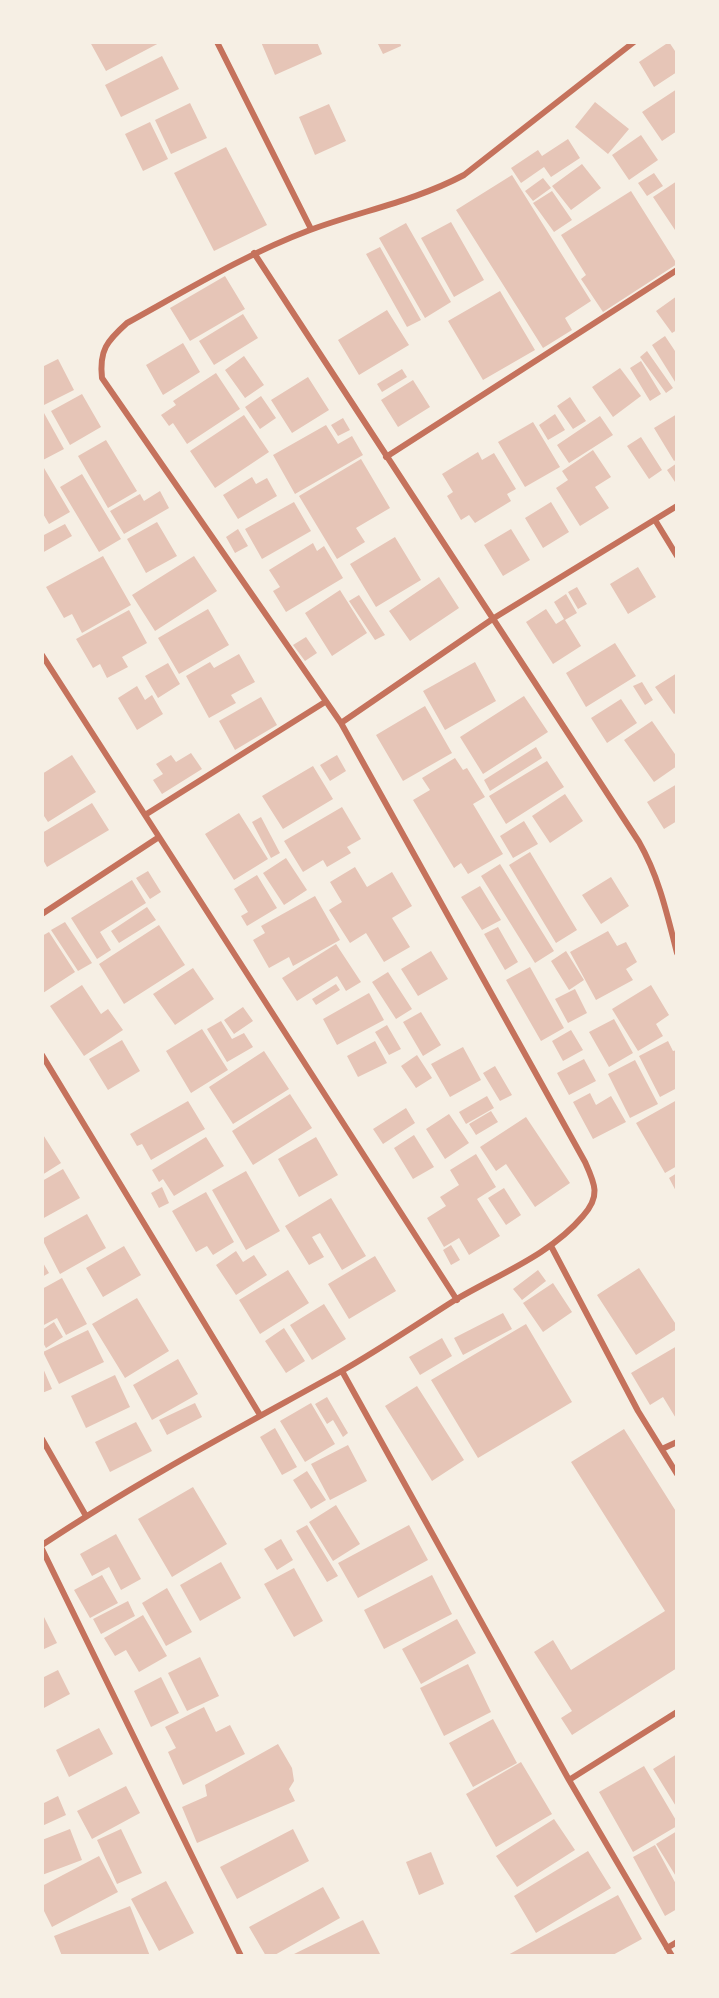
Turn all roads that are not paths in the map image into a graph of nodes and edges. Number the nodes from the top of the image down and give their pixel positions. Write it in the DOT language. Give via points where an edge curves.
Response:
graph roads {
  1 [pos="217,42"];
  2 [pos="634,42"];
  3 [pos="311,229"];
  4 [pos="254,253"];
  5 [pos="677,270"];
  6 [pos="386,458"];
  7 [pos="677,506"];
  8 [pos="655,520"];
  9 [pos="677,556"];
  10 [pos="494,618"];
  11 [pos="42,655"];
  12 [pos="326,702"];
  13 [pos="341,723"];
  14 [pos="145,815"];
  15 [pos="159,837"];
  16 [pos="42,914"];
  17 [pos="677,953"];
  18 [pos="42,1055"];
  19 [pos="551,1246"];
  20 [pos="457,1300"];
  21 [pos="342,1371"];
  22 [pos="260,1414"];
  23 [pos="42,1439"];
  24 [pos="677,1442"];
  25 [pos="662,1449"];
  26 [pos="677,1474"];
  27 [pos="86,1516"];
  28 [pos="42,1547"];
  29 [pos="677,1712"];
  30 [pos="569,1780"];
  31 [pos="677,1942"];
  32 [pos="667,1948"];
  33 [pos="240,1956"];
  34 [pos="672,1956"];
  1 -- 3 [label="street"];
  2 -- 3 [label="street" via="464,174 440,188"];
  3 -- 4 [label="street"];
  4 -- 6 [label="street"];
  4 -- 12 [label="street" via="127,323 105,348 100,360 102,378"];
  5 -- 6 [label="street"];
  6 -- 10 [label="street"];
  7 -- 8 [label="street"];
  8 -- 9 [label="street"];
  8 -- 10 [label="street"];
  10 -- 13 [label="street"];
  10 -- 17 [label="street" via="652,865"];
  11 -- 14 [label="street"];
  12 -- 13 [label="street"];
  12 -- 14 [label="street"];
  13 -- 19 [label="street" via="595,1182 595,1197 584,1215"];
  14 -- 15 [label="street"];
  15 -- 16 [label="street"];
  15 -- 20 [label="street"];
  18 -- 22 [label="street"];
  19 -- 20 [label="street"];
  19 -- 25 [label="street"];
  20 -- 21 [label="street"];
  21 -- 22 [label="street"];
  21 -- 30 [label="street"];
  22 -- 27 [label="street"];
  23 -- 27 [label="street"];
  24 -- 25 [label="street"];
  25 -- 26 [label="street"];
  27 -- 28 [label="street"];
  28 -- 33 [label="street"];
  29 -- 30 [label="street"];
  30 -- 32 [label="street"];
  31 -- 32 [label="street"];
  32 -- 34 [label="street"];
}
